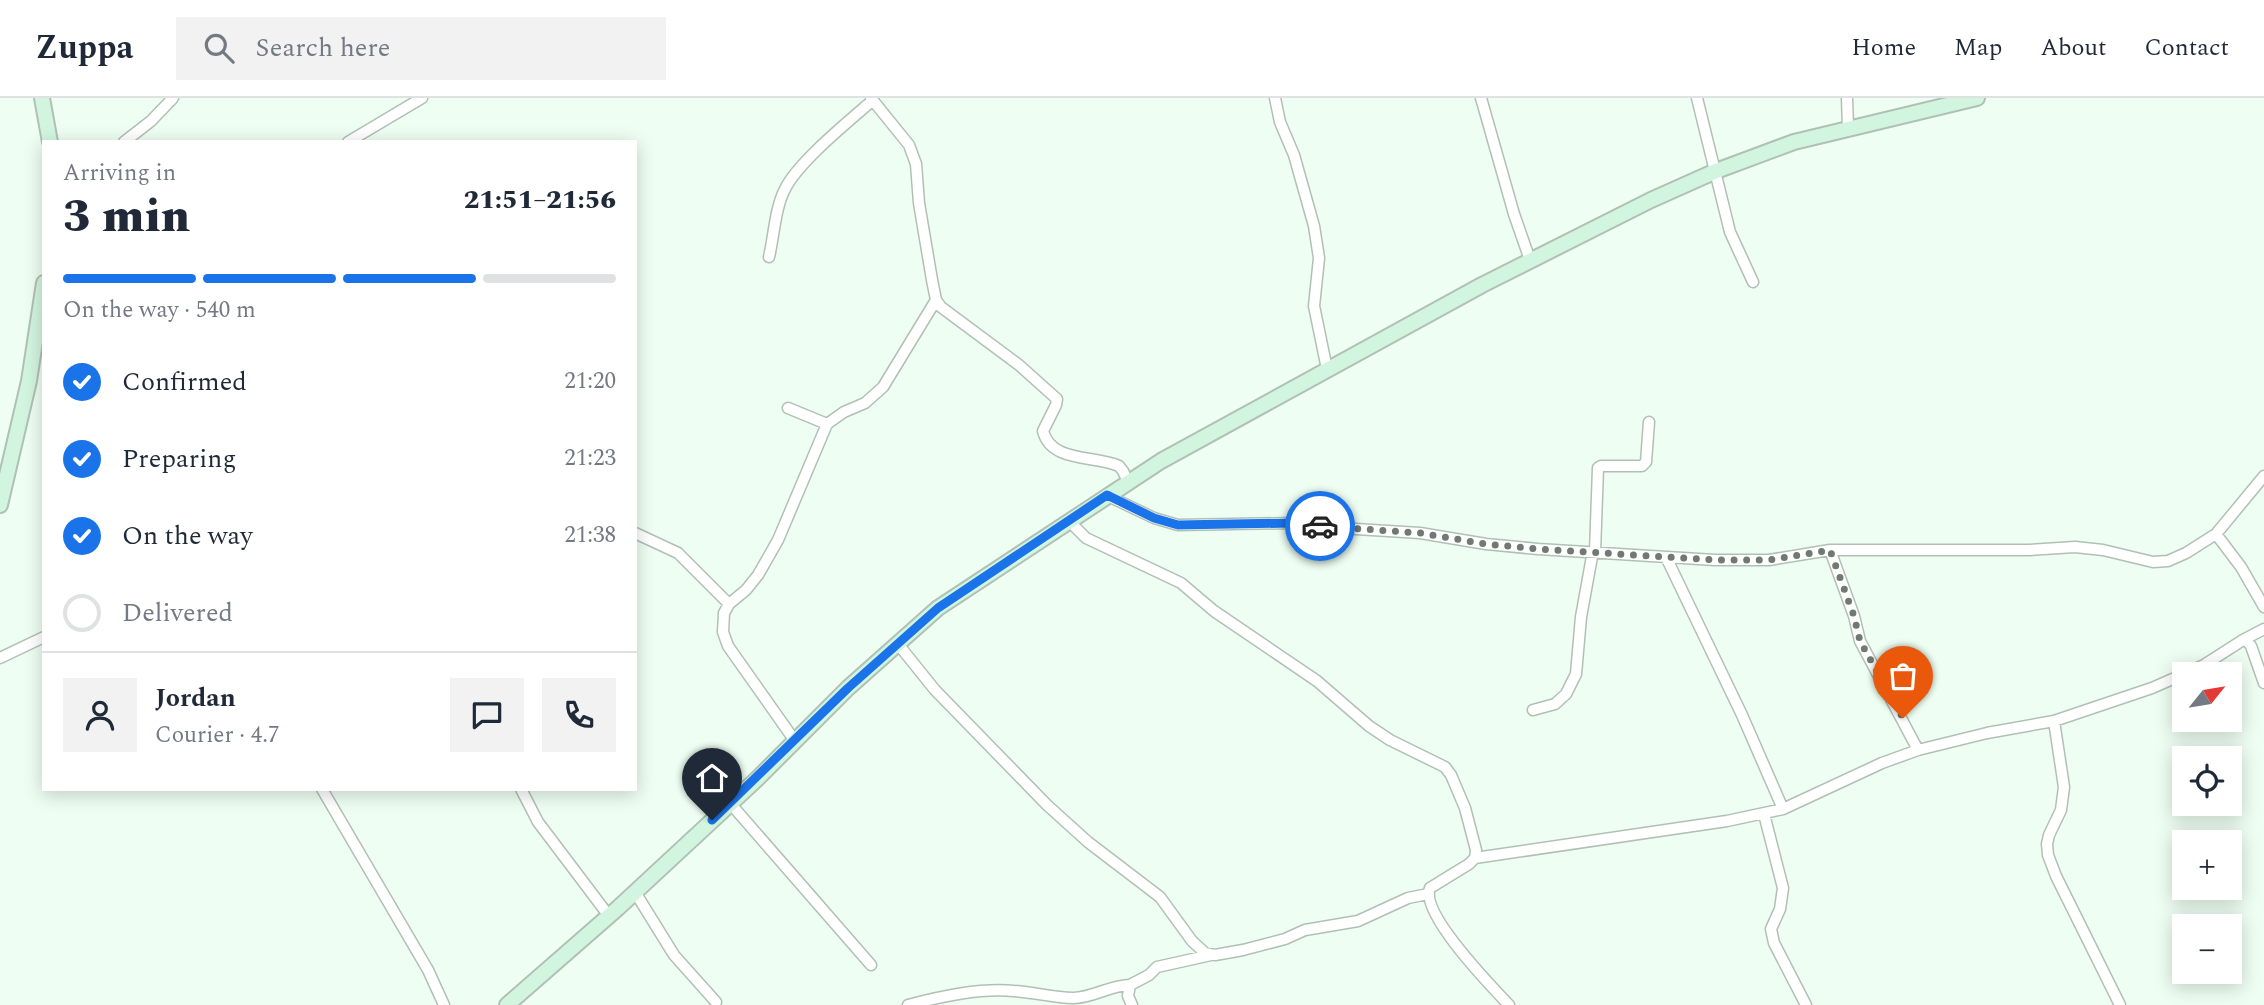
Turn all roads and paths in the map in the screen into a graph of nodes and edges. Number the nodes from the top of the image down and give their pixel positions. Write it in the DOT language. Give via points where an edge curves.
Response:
graph roads {
  1 [pos="42,98"];
  2 [pos="173,98"];
  3 [pos="422,98"];
  4 [pos="1275,98"];
  5 [pos="1481,98"];
  6 [pos="1697,98"];
  7 [pos="1847,98"];
  8 [pos="1977,98"];
  9 [pos="872,99"];
  10 [pos="1848,128"];
  11 [pos="50,140"];
  12 [pos="126,140"];
  13 [pos="351,140"];
  14 [pos="1716,171"];
  15 [pos="769,257"];
  16 [pos="1530,260"];
  17 [pos="1753,282"];
  18 [pos="42,298"];
  19 [pos="936,300"];
  20 [pos="1327,369"];
  21 [pos="788,408"];
  22 [pos="1649,422"];
  23 [pos="827,424"];
  24 [pos="2264,476"];
  25 [pos="1128,482"];
  26 [pos="1107,495"];
  27 [pos="0,505"];
  28 [pos="1069,521"];
  29 [pos="637,534"];
  30 [pos="2216,534"];
  31 [pos="1830,550"];
  32 [pos="1594,552"];
  33 [pos="1666,557"];
  34 [pos="729,604"];
  35 [pos="2264,607"];
  36 [pos="2264,629"];
  37 [pos="42,638"];
  38 [pos="2244,640"];
  39 [pos="898,644"];
  40 [pos="0,658"];
  41 [pos="2209,662"];
  42 [pos="2172,679"];
  43 [pos="2264,683"];
  44 [pos="1533,710"];
  45 [pos="2054,721"];
  46 [pos="795,741"];
  47 [pos="1918,750"];
  48 [pos="323,791"];
  49 [pos="522,791"];
  50 [pos="730,803"];
  51 [pos="1783,809"];
  52 [pos="1764,814"];
  53 [pos="1475,858"];
  54 [pos="635,892"];
  55 [pos="1428,894"];
  56 [pos="609,916"];
  57 [pos="1185,931"];
  58 [pos="1215,954"];
  59 [pos="1189,960"];
  60 [pos="871,965"];
  61 [pos="1130,985"];
  62 [pos="716,1002"];
  63 [pos="444,1005"];
  64 [pos="507,1005"];
  65 [pos="908,1005"];
  66 [pos="1132,1005"];
  67 [pos="1508,1005"];
  68 [pos="1806,1005"];
  69 [pos="2120,1005"];
  1 -- 11 [label="main road"];
  2 -- 12 [label="street"];
  3 -- 13 [label="street"];
  4 -- 20 [label="street" via="1314,226 1319,258 1314,306"];
  5 -- 16 [label="street"];
  6 -- 14 [label="street"];
  7 -- 10 [label="street"];
  8 -- 10 [label="main road"];
  9 -- 15 [label="street" via="784,190"];
  9 -- 19 [label="street" via="909,145 916,164"];
  10 -- 14 [label="main road"];
  14 -- 16 [label="main road"];
  14 -- 17 [label="street" via="1730,232"];
  16 -- 20 [label="main road"];
  18 -- 27 [label="main road" via="29,381"];
  19 -- 23 [label="street" via="883,387 866,403"];
  19 -- 25 [label="street" via="1056,399 1043,431 1049,444 1066,454 1119,466"];
  20 -- 25 [label="main road"];
  21 -- 23 [label="street"];
  22 -- 32 [label="street" via="1642,466 1598,468"];
  23 -- 34 [label="street" via="778,540 758,575"];
  24 -- 30 [label="street"];
  25 -- 26 [label="main road"];
  26 -- 28 [label="main road"];
  26 -- 32 [label="street" via="1178,525 1292,523"];
  28 -- 39 [label="main road" via="938,608"];
  28 -- 53 [label="street" via="1087,538 1181,583 1317,681 1369,726 1445,767 1465,808"];
  29 -- 34 [label="street" via="678,553"];
  30 -- 31 [label="street" via="2168,561 2153,562 2075,547"];
  30 -- 35 [label="street"];
  31 -- 33 [label="street" via="1769,560"];
  31 -- 47 [label="street" via="1860,641"];
  32 -- 33 [label="street"];
  32 -- 44 [label="street" via="1576,674 1555,704"];
  33 -- 51 [label="street"];
  34 -- 46 [label="street" via="722,623 729,646"];
  36 -- 38 [label="street"];
  37 -- 40 [label="street"];
  38 -- 41 [label="street"];
  38 -- 43 [label="street" via="2251,646"];
  39 -- 46 [label="main road"];
  39 -- 57 [label="street" via="935,690 1047,805 1160,897"];
  42 -- 45 [label="street"];
  45 -- 47 [label="street"];
  45 -- 69 [label="street" via="2064,787 2049,835 2048,855"];
  46 -- 50 [label="main road"];
  47 -- 51 [label="street"];
  48 -- 63 [label="street"];
  49 -- 56 [label="street" via="538,822"];
  50 -- 54 [label="main road"];
  50 -- 60 [label="street"];
  51 -- 52 [label="street"];
  52 -- 53 [label="street"];
  52 -- 68 [label="street" via="1783,888 1772,929 1774,943"];
  53 -- 55 [label="street"];
  54 -- 56 [label="main road"];
  54 -- 62 [label="street" via="674,955"];
  55 -- 58 [label="street" via="1358,921"];
  55 -- 67 [label="street" via="1441,924 1464,956"];
  56 -- 64 [label="main road"];
  57 -- 58 [label="street" via="1205,953"];
  57 -- 59 [label="street"];
  58 -- 59 [label="street"];
  59 -- 61 [label="street" via="1157,967"];
  61 -- 65 [label="street" via="1076,998 1011,990 971,992"];
  61 -- 66 [label="street"];
}
